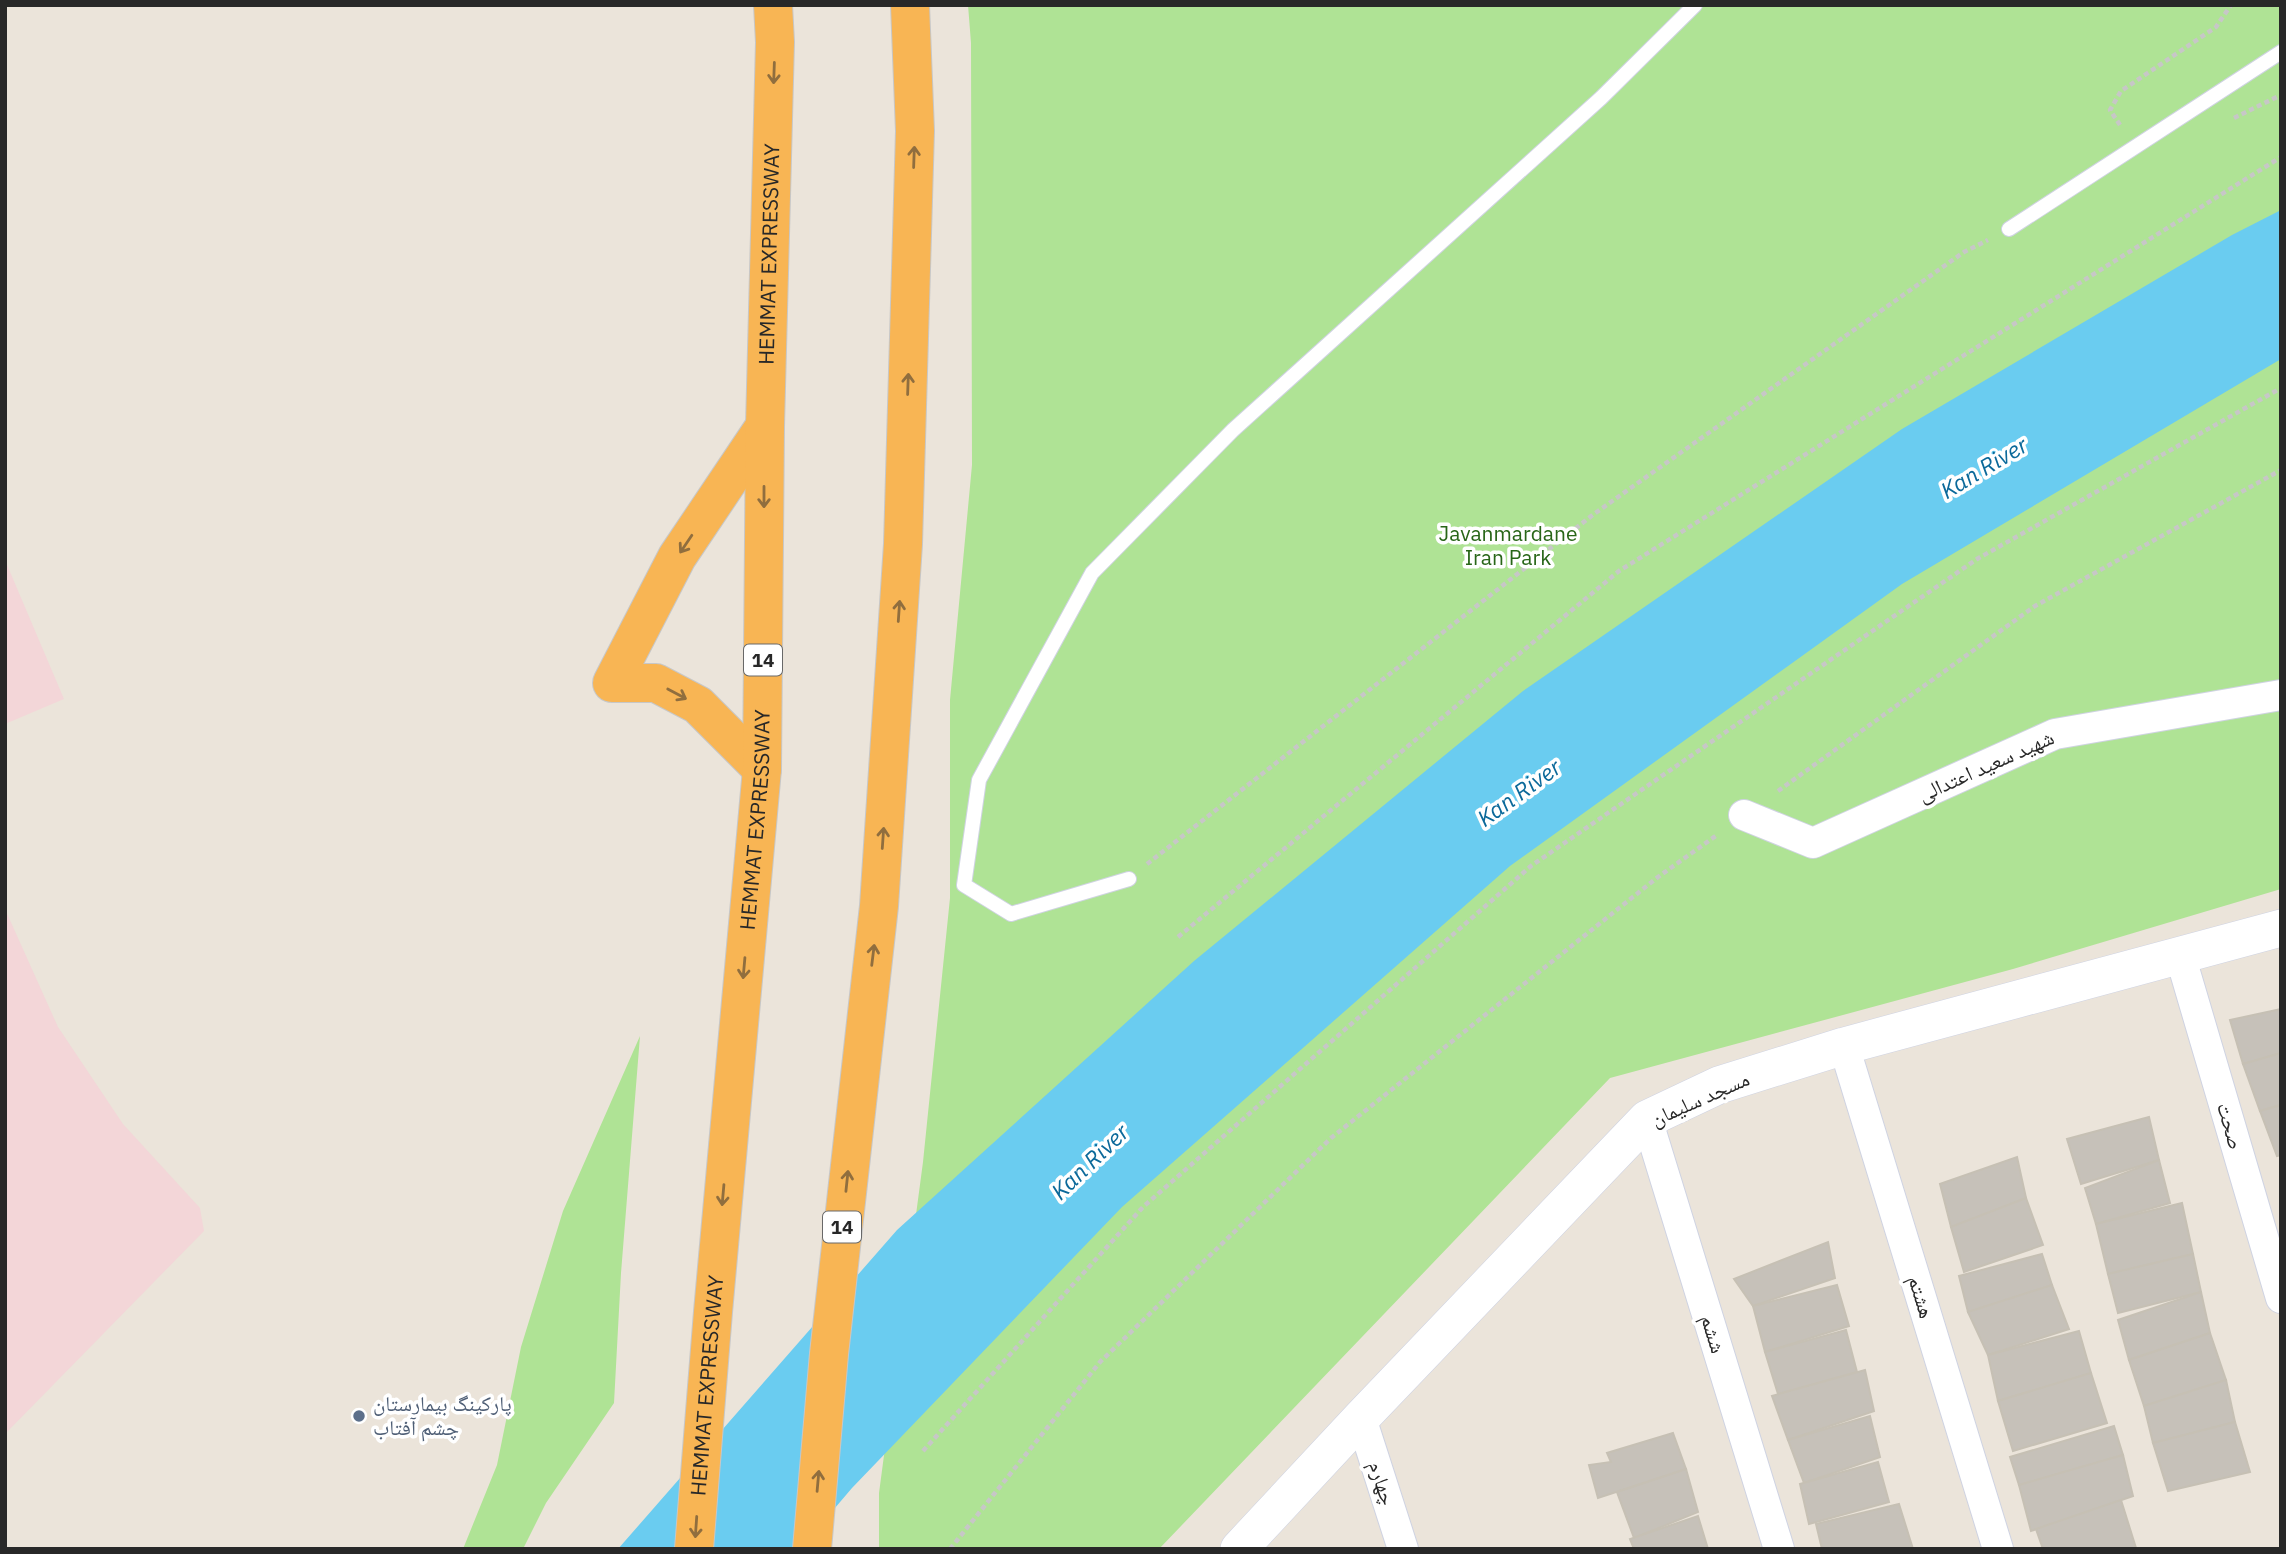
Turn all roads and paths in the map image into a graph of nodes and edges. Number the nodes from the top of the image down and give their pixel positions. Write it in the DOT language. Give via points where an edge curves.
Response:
graph roads {
  1 [pos="773,5"];
  2 [pos="910,5"];
  3 [pos="1695,5"];
  4 [pos="2231,5"];
  5 [pos="2281,52"];
  6 [pos="2281,95"];
  7 [pos="2231,119"];
  8 [pos="2135,147"];
  9 [pos="2281,157"];
  10 [pos="2010,229"];
  11 [pos="2281,388"];
  12 [pos="765,426"];
  13 [pos="2281,470"];
  14 [pos="2281,695"];
  15 [pos="762,769"];
  16 [pos="1744,815"];
  17 [pos="1129,879"];
  18 [pos="2281,928"];
  19 [pos="1178,937"];
  20 [pos="2180,955"];
  21 [pos="1844,1046"];
  22 [pos="1647,1119"];
  23 [pos="2281,1298"];
  24 [pos="1361,1418"];
  25 [pos="923,1451"];
  26 [pos="694,1549"];
  27 [pos="812,1549"];
  28 [pos="950,1549"];
  29 [pos="1239,1549"];
  30 [pos="1403,1549"];
  31 [pos="1779,1549"];
  32 [pos="1998,1549"];
  1 -- 12 [label="highway, HEMMAT EXPRESSWAY / 14, one-way"];
  27 -- 2 [label="highway, 14, one-way" via="879,906 903,544 915,131"];
  3 -- 17 [label="lane" via="1601,98 1233,430 1092,573 979,780 964,885 1011,914"];
  4 -- 8 [label="path" via="2216,27 2121,91 2109,110"];
  5 -- 8 [label="lane"];
  6 -- 7 [label="path"];
  8 -- 10 [label="lane"];
  9 -- 19 [label="path" via="1619,571"];
  10 -- 17 [label="path" via="1964,252 1594,514"];
  11 -- 25 [label="path" via="1977,559 1531,866 1143,1207"];
  12 -- 15 [label="highway, HEMMAT EXPRESSWAY / 14, one-way"];
  12 -- 15 [label="highway, one-way" via="677,557 612,683 656,683 698,705"];
  13 -- 16 [label="path" via="2035,606"];
  14 -- 16 [label="street, شهید سعید اعتدالی" via="2055,734 1813,843"];
  15 -- 26 [label="highway, HEMMAT EXPRESSWAY / 14, one-way"];
  16 -- 28 [label="path" via="1658,877 1331,1138 1100,1362"];
  18 -- 20 [label="street, مسجد سلیمان"];
  20 -- 21 [label="street, مسجد سلیمان"];
  20 -- 23 [label="street, صحت"];
  21 -- 22 [label="street, مسجد سلیمان" via="1719,1085"];
  21 -- 32 [label="street, هشتم"];
  22 -- 24 [label="street, مسجد سلیمان"];
  22 -- 31 [label="street, ششم"];
  24 -- 29 [label="street, مسجد سلیمان"];
  24 -- 30 [label="street, چهارم"];
}
